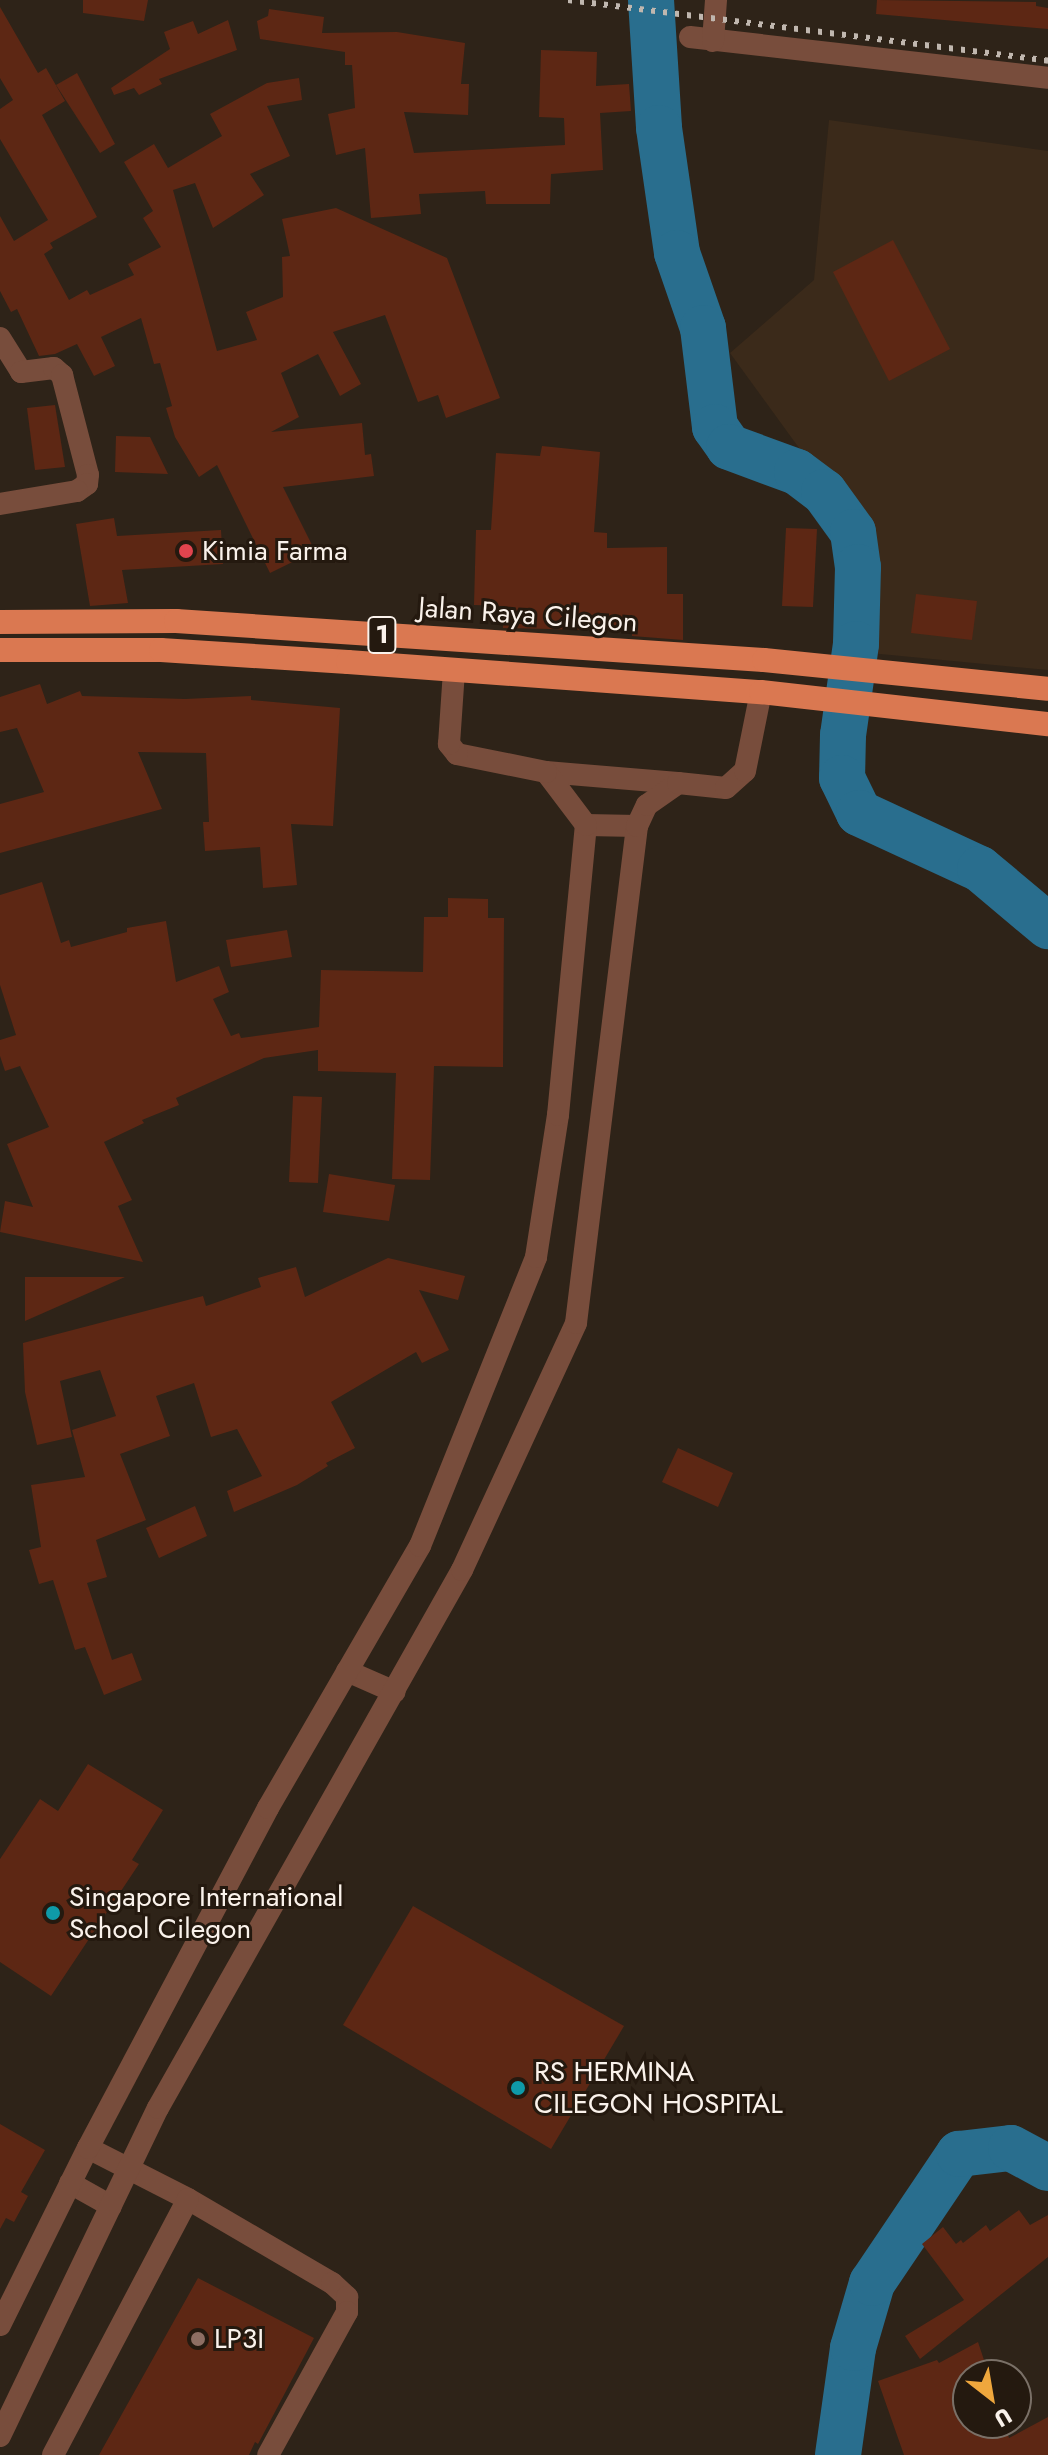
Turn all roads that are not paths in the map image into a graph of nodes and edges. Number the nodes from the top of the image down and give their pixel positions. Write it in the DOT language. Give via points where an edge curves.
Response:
graph roads {
  1 [pos="716,0"];
  2 [pos="690,37"];
  3 [pos="713,41"];
  4 [pos="1048,78"];
  5 [pos="0,338"];
  6 [pos="0,504"];
  7 [pos="0,622"];
  8 [pos="0,650"];
  9 [pos="454,671"];
  10 [pos="1048,689"];
  11 [pos="761,692"];
  12 [pos="1048,724"];
  13 [pos="546,772"];
  14 [pos="678,783"];
  15 [pos="586,825"];
  16 [pos="637,826"];
  17 [pos="347,1671"];
  18 [pos="395,1692"];
  19 [pos="88,2148"];
  20 [pos="129,2168"];
  21 [pos="70,2183"];
  22 [pos="188,2199"];
  23 [pos="111,2206"];
  24 [pos="0,2325"];
  25 [pos="0,2436"];
  26 [pos="53,2455"];
  27 [pos="268,2455"];
  1 -- 3 [label="street"];
  2 -- 3 [label="street"];
  3 -- 4 [label="street"];
  5 -- 6 [label="street" via="21,372 54,368 62,375 88,475 87,484 77,491"];
  7 -- 10 [label="highway, Jalan Raya Cilegon / 1" via="176,621 764,660"];
  8 -- 9 [label="highway, 1" via="161,650"];
  9 -- 11 [label="highway, 1"];
  9 -- 13 [label="street" via="449,744 457,754"];
  11 -- 12 [label="highway, 1"];
  11 -- 14 [label="street" via="745,771 726,788"];
  13 -- 14 [label="street"];
  13 -- 15 [label="street"];
  14 -- 16 [label="street" via="647,805"];
  15 -- 16 [label="street"];
  15 -- 17 [label="street" via="558,1115 536,1257 420,1546"];
  16 -- 18 [label="street" via="576,1323 462,1570"];
  17 -- 18 [label="street"];
  17 -- 19 [label="street" via="268,1808"];
  18 -- 20 [label="street"];
  19 -- 20 [label="street"];
  19 -- 21 [label="street"];
  20 -- 22 [label="street"];
  20 -- 23 [label="street"];
  21 -- 23 [label="street"];
  21 -- 24 [label="street"];
  22 -- 26 [label="street"];
  22 -- 27 [label="street" via="332,2283 347,2297 347,2312"];
  23 -- 25 [label="street"];
}
